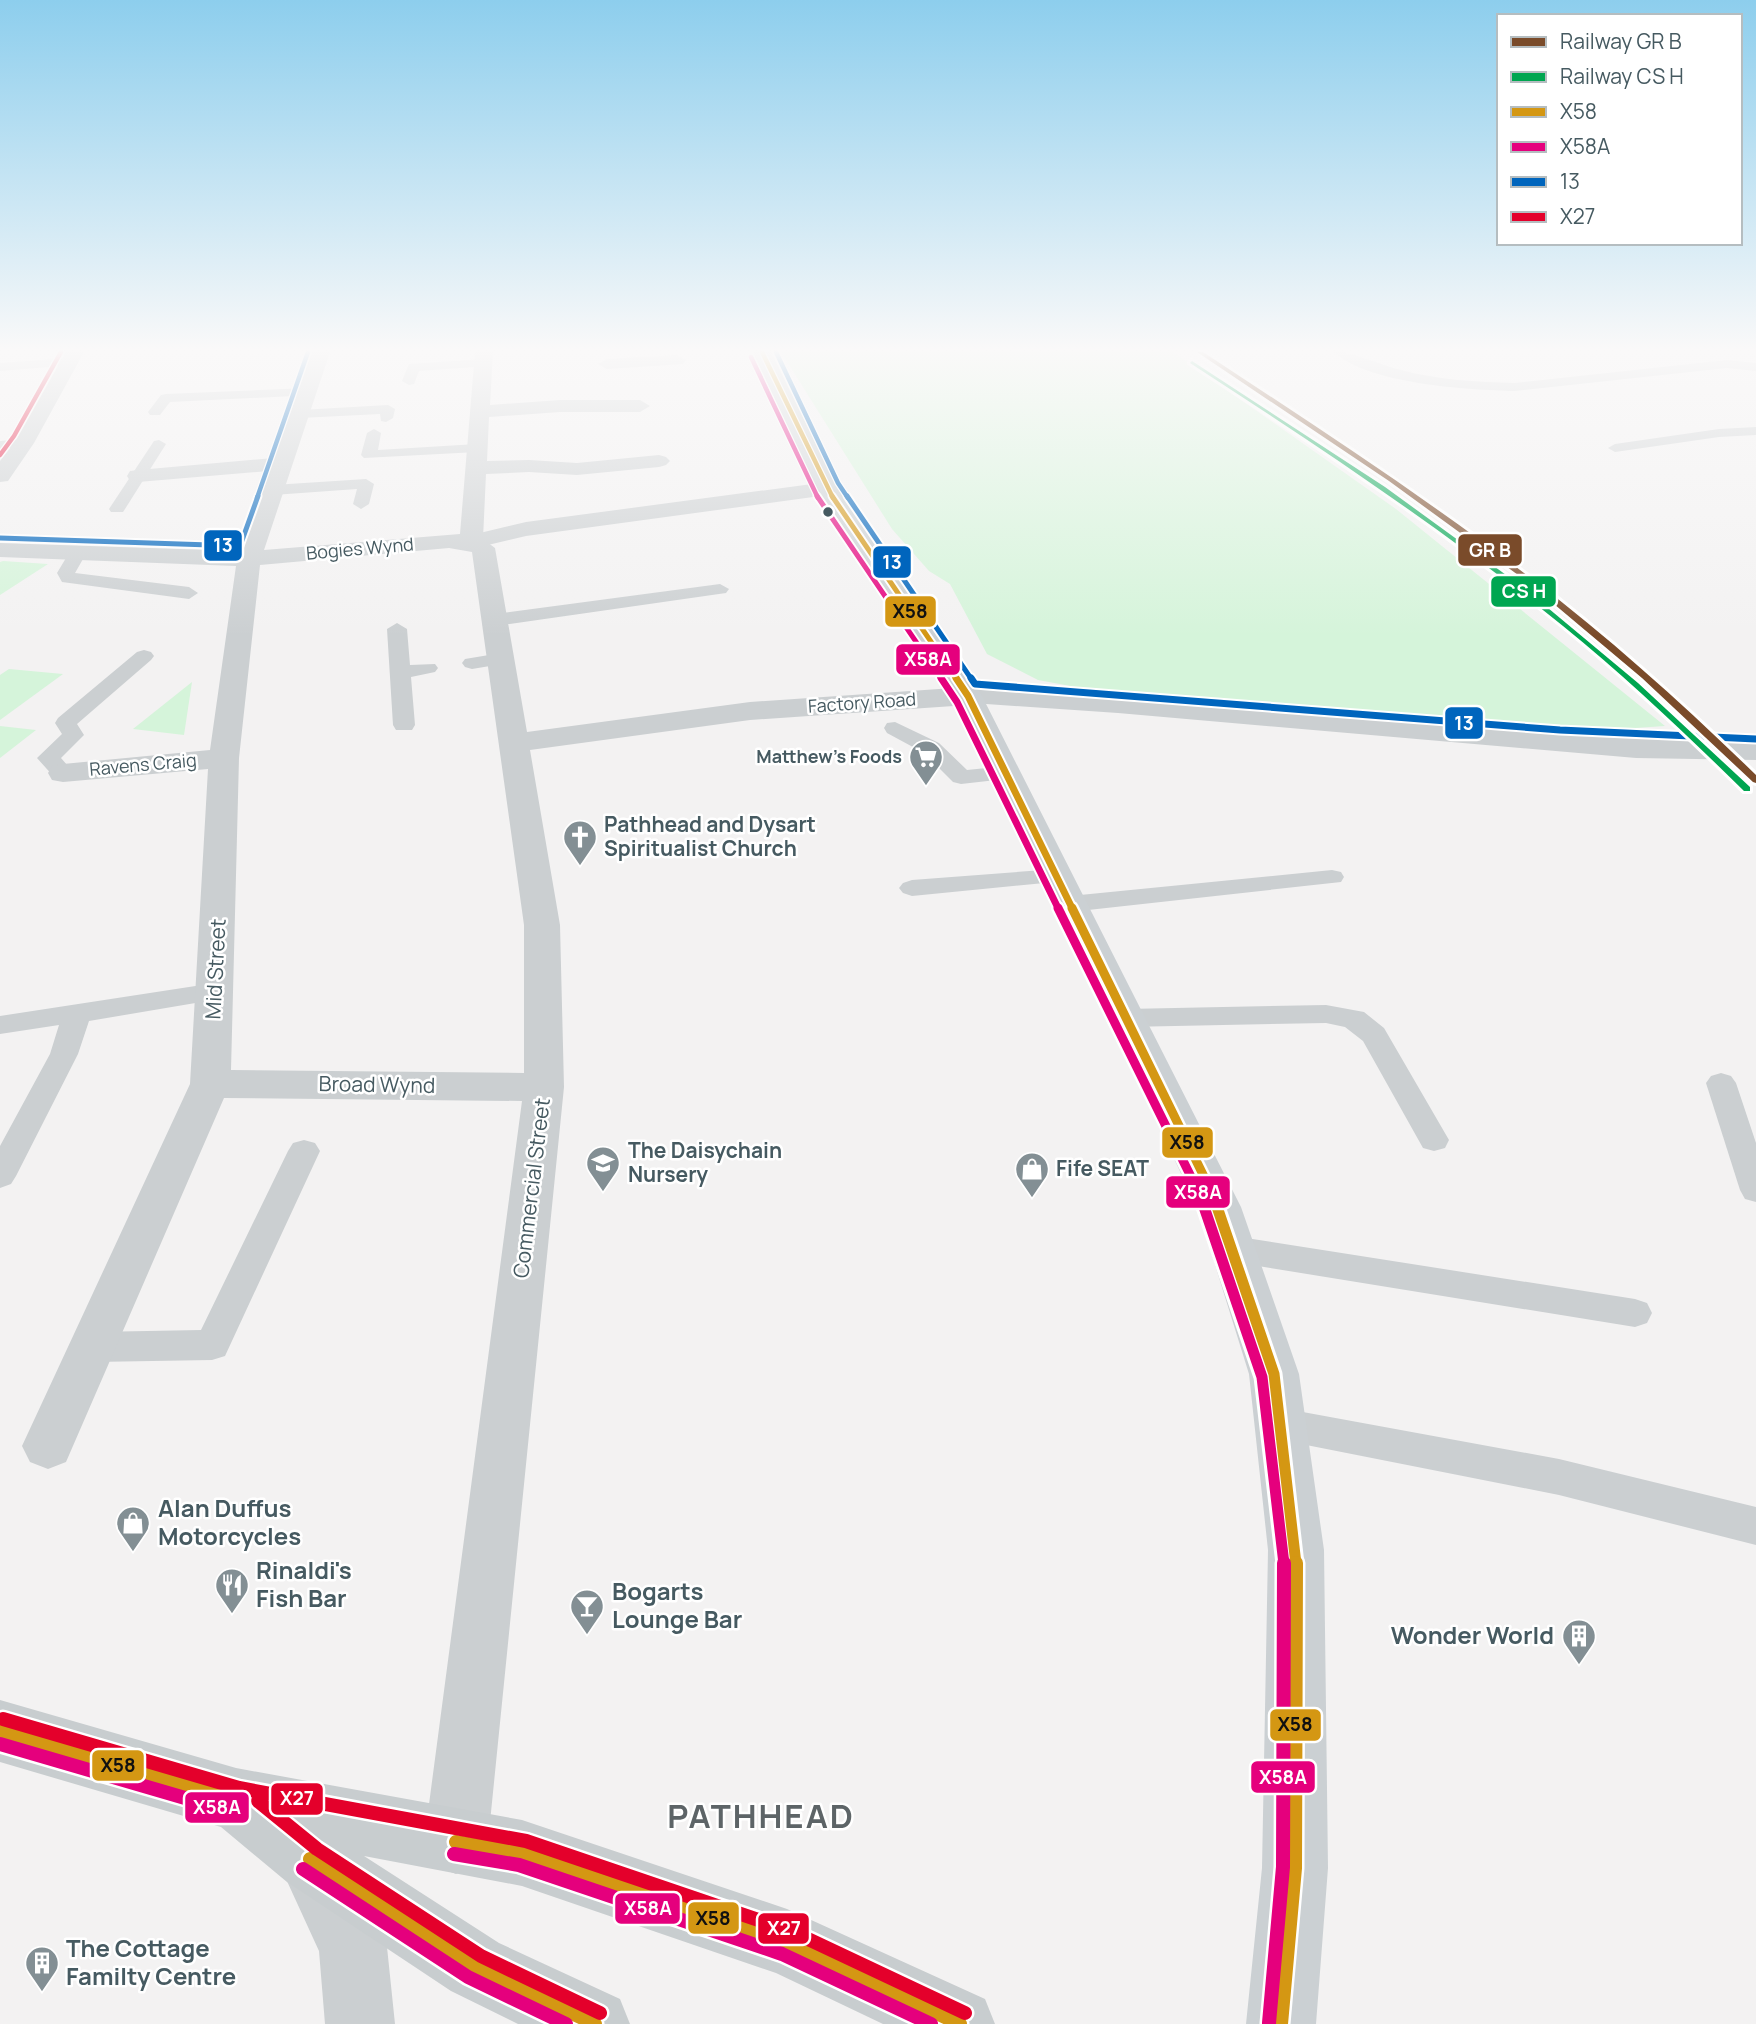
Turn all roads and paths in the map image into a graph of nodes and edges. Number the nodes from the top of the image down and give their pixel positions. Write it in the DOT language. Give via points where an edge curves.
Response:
graph roads {
  1 [pos="21,446"];
  2 [pos="157,446"];
  3 [pos="288,446"];
  4 [pos="371,446"];
  5 [pos="478,446"];
  6 [pos="807,446"];
  7 [pos="1626,446"];
  8 [pos="1615,448"];
  9 [pos="477,458"];
  10 [pos="659,461"];
  11 [pos="282,464"];
  12 [pos="0,476"];
  13 [pos="138,476"];
  14 [pos="827,489"];
  15 [pos="273,490"];
  16 [pos="361,504"];
  17 [pos="117,509"];
  18 [pos="471,542"];
  19 [pos="0,550"];
  20 [pos="78,552"];
  21 [pos="249,559"];
  22 [pos="720,589"];
  23 [pos="190,593"];
  24 [pos="397,629"];
  25 [pos="489,647"];
  26 [pos="144,656"];
  27 [pos="428,668"];
  28 [pos="400,672"];
  29 [pos="968,696"];
  30 [pos="404,725"];
  31 [pos="895,728"];
  32 [pos="513,743"];
  33 [pos="1756,751"];
  34 [pos="224,758"];
  35 [pos="63,773"];
  36 [pos="1006,773"];
  37 [pos="1332,877"];
  38 [pos="912,888"];
  39 [pos="1063,890"];
  40 [pos="215,992"];
  41 [pos="77,1013"];
  42 [pos="1126,1018"];
  43 [pos="0,1025"];
  44 [pos="1721,1083"];
  45 [pos="211,1084"];
  46 [pos="544,1087"];
  47 [pos="1434,1140"];
  48 [pos="304,1151"];
  49 [pos="0,1176"];
  50 [pos="1756,1190"];
  51 [pos="1233,1249"];
  52 [pos="1635,1313"];
  53 [pos="93,1347"];
  54 [pos="1281,1424"];
  55 [pos="48,1446"];
  56 [pos="1756,1526"];
  57 [pos="0,1731"];
  58 [pos="236,1800"];
  59 [pos="456,1842"];
  60 [pos="310,1859"];
  61 [pos="360,2024"];
  62 [pos="596,2024"];
  63 [pos="960,2024"];
  64 [pos="1281,2024"];
  1 -- 12 [label="main road"];
  2 -- 13 [label="lane"];
  3 -- 11 [label="street, Mid Street"];
  4 -- 9 [label="lane" via="369,455"];
  5 -- 9 [label="street"];
  6 -- 14 [label="main road"];
  7 -- 8 [label="lane"];
  9 -- 10 [label="street" via="577,469"];
  9 -- 18 [label="street"];
  11 -- 13 [label="street"];
  11 -- 15 [label="street, Mid Street"];
  13 -- 17 [label="lane"];
  14 -- 18 [label="street, Bogies Wynd" via="526,529"];
  14 -- 29 [label="main road"];
  15 -- 16 [label="lane" via="366,484"];
  15 -- 21 [label="street, Mid Street"];
  18 -- 21 [label="street, Bogies Wynd"];
  18 -- 25 [label="street, Commercial Street" via="483,548"];
  19 -- 20 [label="street, Bogies Wynd"];
  20 -- 21 [label="street, Bogies Wynd"];
  20 -- 23 [label="lane" via="66,573 68,579"];
  21 -- 34 [label="street, Mid Street"];
  22 -- 25 [label="lane"];
  24 -- 28 [label="lane"];
  25 -- 32 [label="street, Commercial Street"];
  26 -- 35 [label="lane" via="66,723 73,735 48,758"];
  27 -- 28 [label="lane"];
  28 -- 30 [label="lane"];
  29 -- 32 [label="street, Factory Road" via="750,711"];
  29 -- 33 [label="street, Factory Road" via="1118,704 1636,749"];
  29 -- 36 [label="main road"];
  31 -- 36 [label="lane" via="929,744 961,777"];
  32 -- 46 [label="street, Commercial Street" via="542,925"];
  34 -- 35 [label="street, Ravens Craig"];
  34 -- 40 [label="street, Mid Street"];
  36 -- 39 [label="main road"];
  37 -- 39 [label="lane"];
  38 -- 39 [label="lane"];
  39 -- 42 [label="main road"];
  40 -- 41 [label="lane"];
  40 -- 45 [label="street, Mid Street"];
  41 -- 43 [label="lane"];
  41 -- 49 [label="lane" via="64,1055"];
  42 -- 47 [label="lane" via="1326,1014 1354,1019 1374,1035"];
  42 -- 51 [label="main road" via="1220,1207"];
  44 -- 50 [label="lane"];
  45 -- 46 [label="street, Broad Wynd"];
  45 -- 53 [label="street, Mid Street"];
  46 -- 59 [label="street, Commercial Street"];
  48 -- 53 [label="lane" via="212,1345"];
  51 -- 52 [label="lane"];
  51 -- 54 [label="main road" via="1274,1374"];
  53 -- 55 [label="street, Mid Street"];
  54 -- 56 [label="lane" via="1559,1477"];
  54 -- 64 [label="main road" via="1296,1550 1295,1868"];
  57 -- 58 [label="main road"];
  58 -- 59 [label="main road"];
  58 -- 60 [label="main road"];
  59 -- 63 [label="main road" via="522,1853 787,1943"];
  60 -- 61 [label="street" via="353,1947"];
  60 -- 62 [label="main road" via="475,1967"];
}
